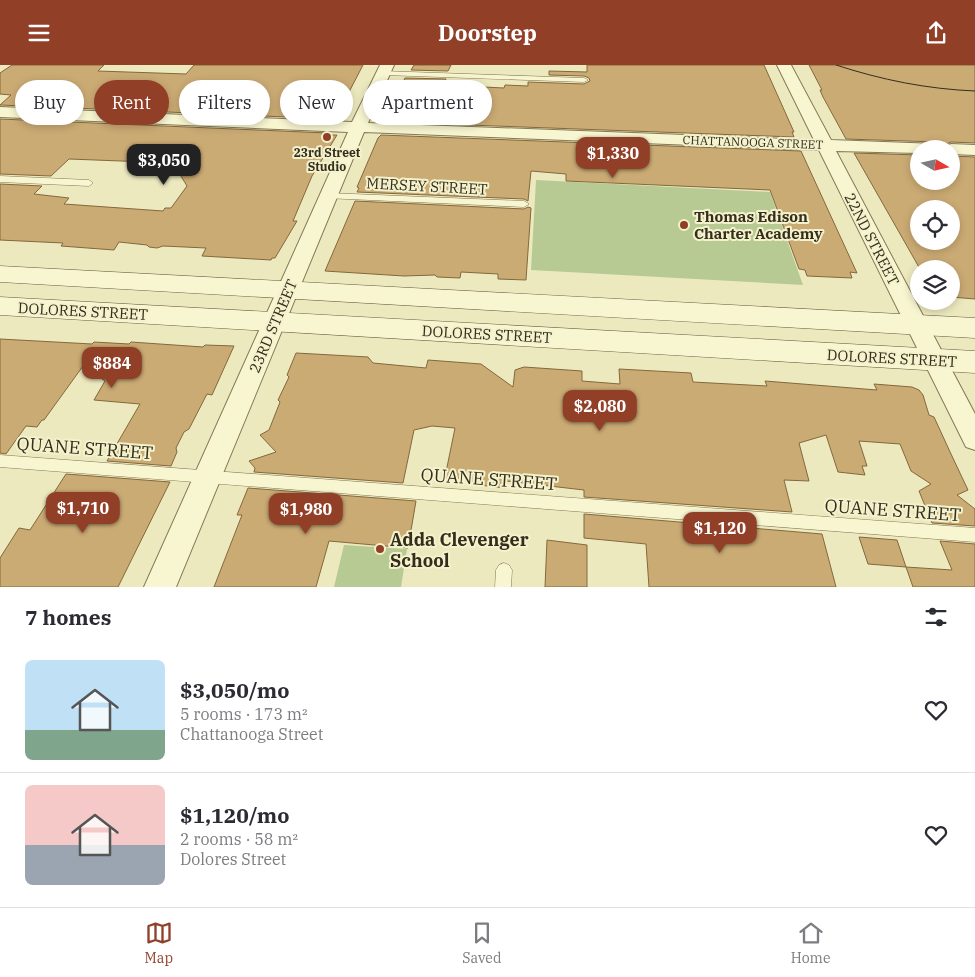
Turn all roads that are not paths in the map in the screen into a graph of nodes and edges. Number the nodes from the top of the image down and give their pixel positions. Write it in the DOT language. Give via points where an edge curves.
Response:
graph roads {
  1 [pos="784,65"];
  2 [pos="385,69"];
  3 [pos="584,80"];
  4 [pos="0,112"];
  5 [pos="358,127"];
  6 [pos="824,145"];
  7 [pos="910,148"];
  8 [pos="960,149"];
  9 [pos="975,150"];
  10 [pos="0,179"];
  11 [pos="89,183"];
  12 [pos="328,196"];
  13 [pos="524,204"];
  14 [pos="0,275"];
  15 [pos="289,291"];
  16 [pos="0,306"];
  17 [pos="275,322"];
  18 [pos="916,325"];
  19 [pos="975,328"];
  20 [pos="934,360"];
  21 [pos="975,362"];
  22 [pos="975,439"];
  23 [pos="0,461"];
  24 [pos="208,476"];
  25 [pos="975,535"];
  26 [pos="504,570"];
  27 [pos="160,587"];
  28 [pos="503,587"];
  1 -- 6 [label="street, 22ND STREET"];
  2 -- 3 [label="lane"];
  2 -- 5 [label="street, 23RD STREET"];
  4 -- 5 [label="street, CHATTANOOGA STREET"];
  5 -- 6 [label="street, CHATTANOOGA STREET"];
  5 -- 12 [label="street, 23RD STREET"];
  6 -- 7 [label="street, CHATTANOOGA STREET"];
  6 -- 18 [label="street, 22ND STREET"];
  8 -- 9 [label="street"];
  10 -- 11 [label="lane"];
  12 -- 13 [label="lane, MERSEY STREET"];
  12 -- 15 [label="street, 23RD STREET"];
  14 -- 15 [label="main road"];
  15 -- 17 [label="street, 23RD STREET"];
  15 -- 18 [label="main road"];
  16 -- 17 [label="main road, DOLORES STREET"];
  17 -- 20 [label="main road, DOLORES STREET"];
  17 -- 24 [label="street, 23RD STREET"];
  18 -- 19 [label="main road"];
  18 -- 20 [label="street, 22ND STREET"];
  20 -- 21 [label="main road, DOLORES STREET"];
  20 -- 22 [label="street, 22ND STREET"];
  23 -- 24 [label="lane, QUANE STREET"];
  24 -- 25 [label="lane, QUANE STREET"];
  24 -- 27 [label="street, 23RD STREET"];
  26 -- 28 [label="lane"];
}
